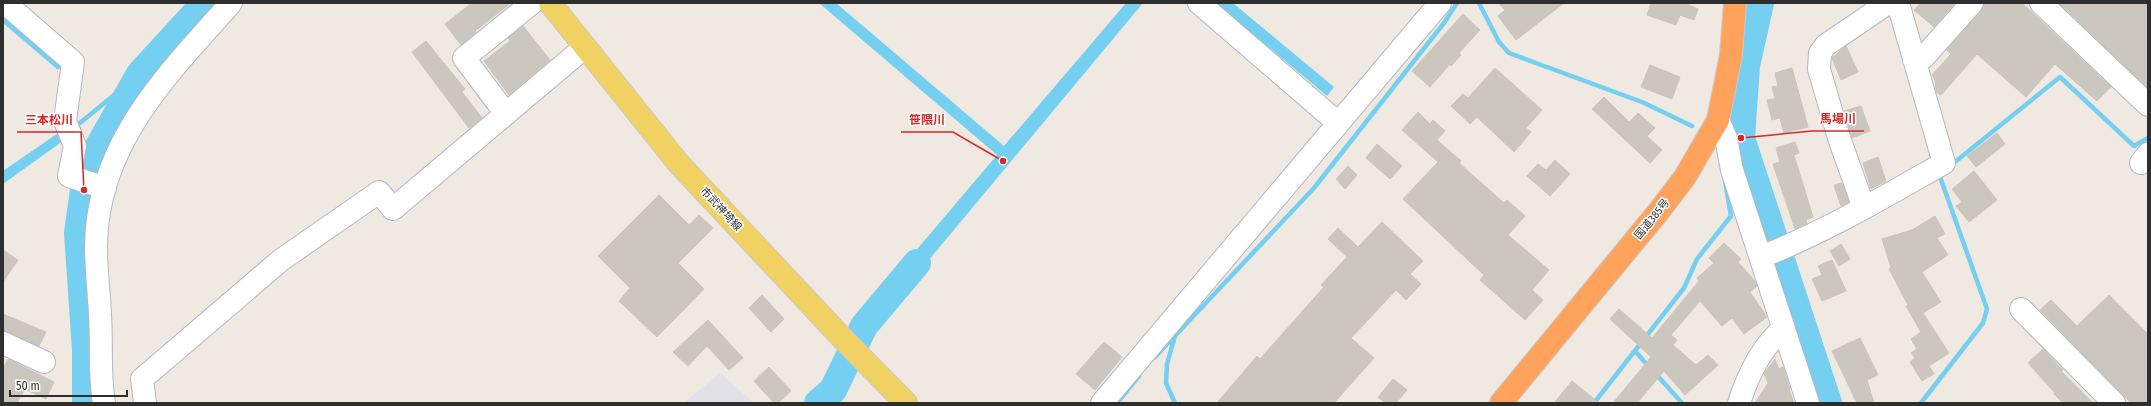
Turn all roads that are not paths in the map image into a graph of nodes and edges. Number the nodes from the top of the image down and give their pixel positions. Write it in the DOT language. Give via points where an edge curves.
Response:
graph roads {
  1 [pos="5,3"];
  2 [pos="231,3"];
  3 [pos="532,3"];
  4 [pos="550,3"];
  5 [pos="1199,3"];
  6 [pos="1440,3"];
  7 [pos="1735,3"];
  8 [pos="1888,3"];
  9 [pos="1898,3"];
  10 [pos="1972,3"];
  11 [pos="2041,3"];
  12 [pos="585,47"];
  13 [pos="1914,60"];
  14 [pos="2148,105"];
  15 [pos="506,114"];
  16 [pos="1718,120"];
  17 [pos="1338,123"];
  18 [pos="105,188"];
  19 [pos="1864,208"];
  20 [pos="1761,257"];
  21 [pos="2021,309"];
  22 [pos="1784,328"];
  23 [pos="3,343"];
  24 [pos="44,362"];
  25 [pos="104,403"];
  26 [pos="145,403"];
  27 [pos="906,403"];
  28 [pos="1102,403"];
  29 [pos="1501,403"];
  30 [pos="1739,403"];
  31 [pos="1808,403"];
  32 [pos="2114,403"];
  1 -- 18 [label="street" via="73,62 68,130 75,146 69,176"];
  2 -- 18 [label="street" via="170,72 135,118 118,151"];
  3 -- 15 [label="street" via="464,58"];
  4 -- 12 [label="main road, 市武神埼線"];
  5 -- 17 [label="street"];
  6 -- 17 [label="street"];
  7 -- 16 [label="highway, 国道385号" via="1731,55"];
  8 -- 19 [label="street" via="1826,45 1820,53 1819,69 1839,138"];
  9 -- 13 [label="street"];
  10 -- 13 [label="street" via="1922,58"];
  11 -- 14 [label="street"];
  12 -- 15 [label="street"];
  12 -- 27 [label="main road, 市武神埼線" via="680,164"];
  13 -- 19 [label="street" via="1944,163"];
  15 -- 26 [label="street" via="393,209 378,192 281,260 142,380"];
  16 -- 20 [label="street" via="1726,138 1732,170"];
  16 -- 29 [label="highway, 国道385号" via="1684,177 1659,211"];
  17 -- 28 [label="street"];
  18 -- 25 [label="street" via="96,245"];
  19 -- 20 [label="street" via="1790,246"];
  20 -- 22 [label="street"];
  21 -- 32 [label="street"];
  22 -- 30 [label="street" via="1772,338 1747,378"];
  22 -- 31 [label="street"];
  23 -- 24 [label="street"];
}
